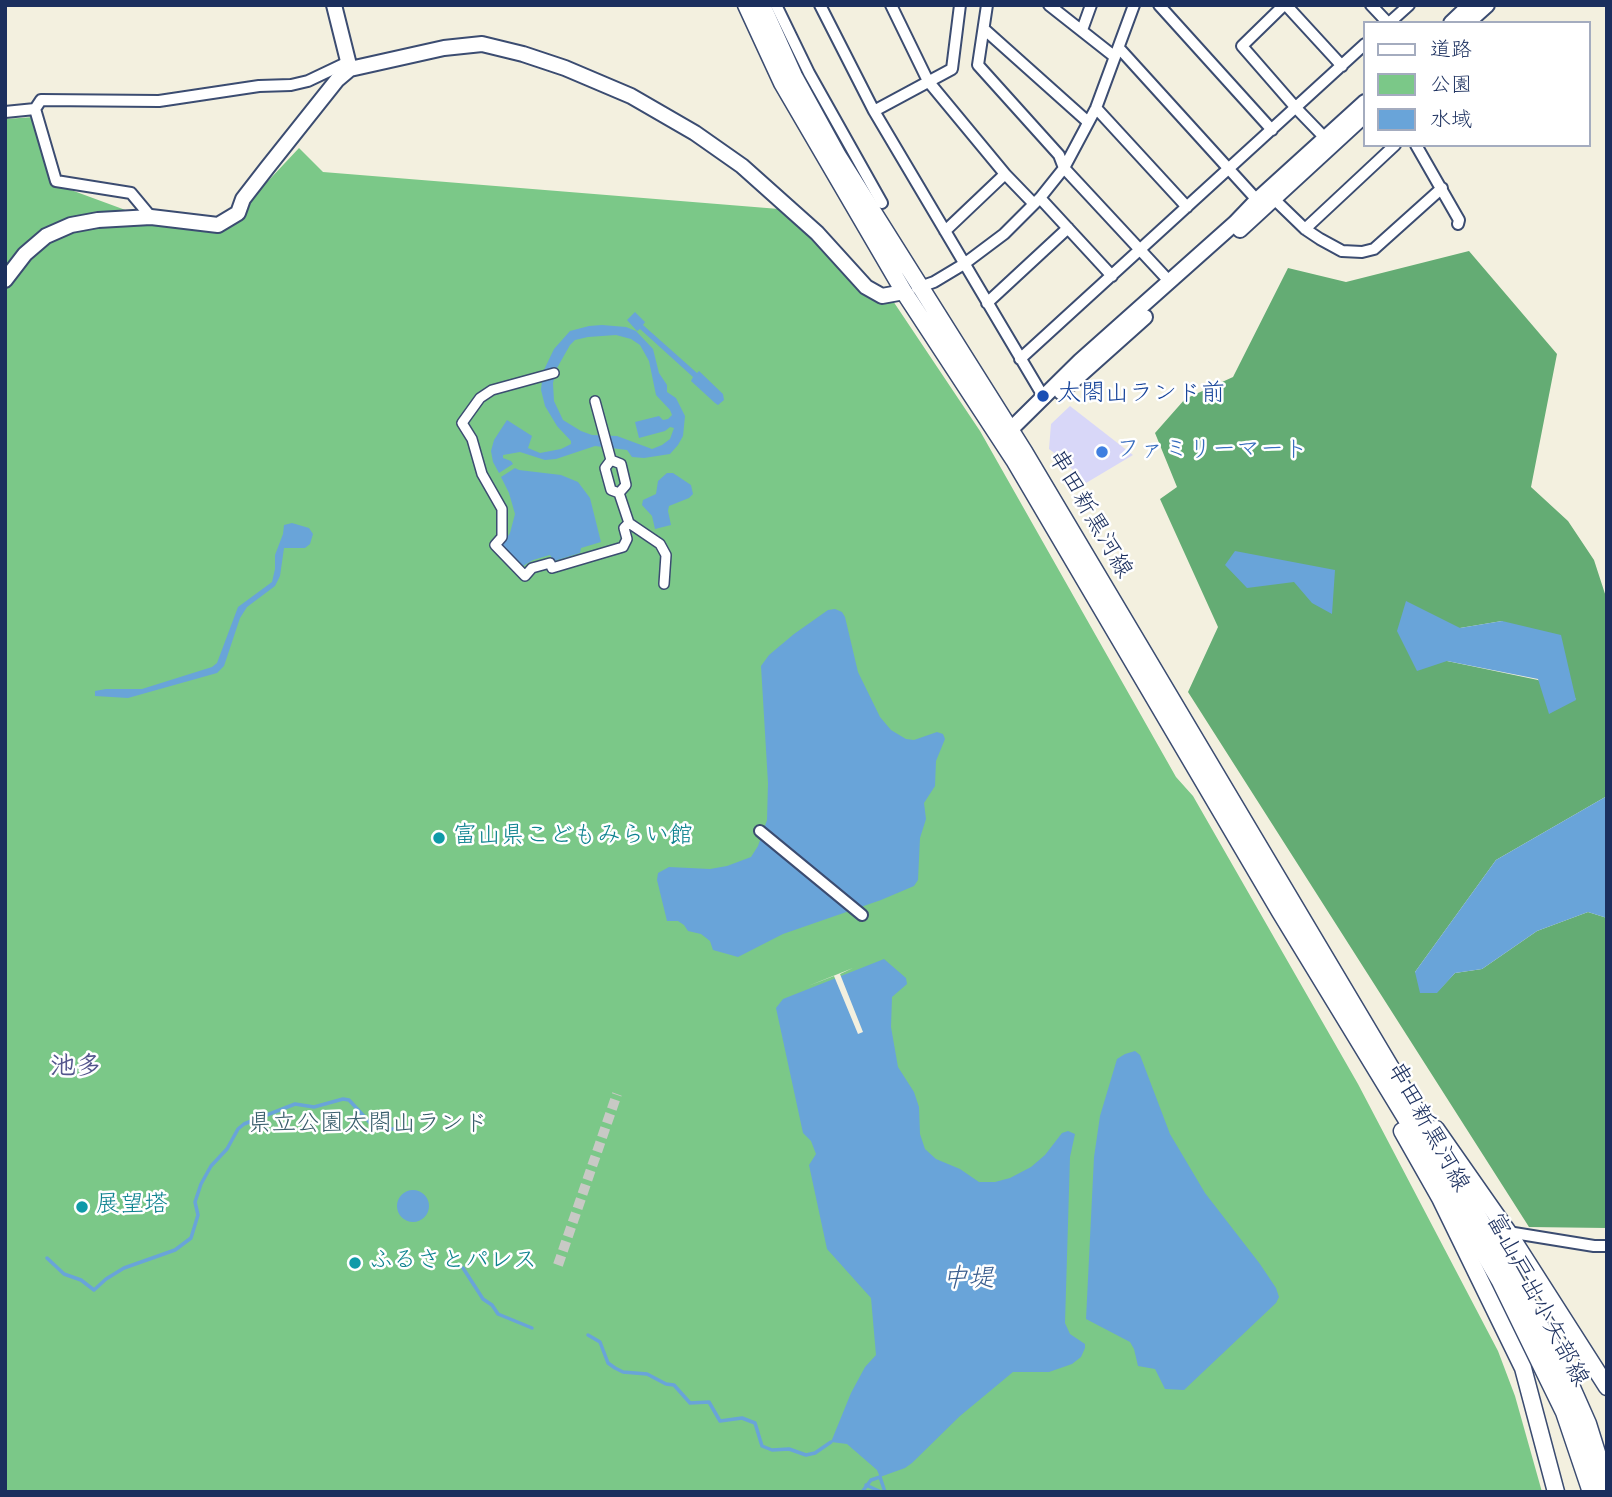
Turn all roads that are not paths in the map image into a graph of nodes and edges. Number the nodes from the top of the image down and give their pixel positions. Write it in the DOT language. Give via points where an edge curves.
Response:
graph roads {
  1 [pos="334,5"];
  2 [pos="746,5"];
  3 [pos="762,5"];
  4 [pos="776,5"];
  5 [pos="820,5"];
  6 [pos="891,5"];
  7 [pos="960,5"];
  8 [pos="986,5"];
  9 [pos="1049,5"];
  10 [pos="1091,5"];
  11 [pos="1134,5"];
  12 [pos="1158,5"];
  13 [pos="1285,5"];
  14 [pos="1371,5"];
  15 [pos="1409,5"];
  16 [pos="1487,5"];
  17 [pos="1461,14"];
  18 [pos="1387,21"];
  19 [pos="1391,21"];
  20 [pos="984,29"];
  21 [pos="1082,30"];
  22 [pos="1364,45"];
  23 [pos="1117,52"];
  24 [pos="349,66"];
  25 [pos="1342,66"];
  26 [pos="928,81"];
  27 [pos="1364,103"];
  28 [pos="1096,108"];
  29 [pos="1296,108"];
  30 [pos="35,109"];
  31 [pos="874,111"];
  32 [pos="5,112"];
  33 [pos="1364,116"];
  34 [pos="1088,122"];
  35 [pos="1272,130"];
  36 [pos="1325,138"];
  37 [pos="1393,147"];
  38 [pos="1417,147"];
  39 [pos="1064,168"];
  40 [pos="1230,169"];
  41 [pos="1005,174"];
  42 [pos="1442,188"];
  43 [pos="1274,199"];
  44 [pos="1257,200"];
  45 [pos="1037,201"];
  46 [pos="882,203"];
  47 [pos="1186,207"];
  48 [pos="151,218"];
  49 [pos="1458,224"];
  50 [pos="1068,228"];
  51 [pos="1305,229"];
  52 [pos="945,231"];
  53 [pos="1141,250"];
  54 [pos="964,264"];
  55 [pos="1112,276"];
  56 [pos="5,280"];
  57 [pos="1169,281"];
  58 [pos="921,287"];
  59 [pos="904,292"];
  60 [pos="987,303"];
  61 [pos="1145,310"];
  62 [pos="1020,359"];
  63 [pos="554,373"];
  64 [pos="1043,396"];
  65 [pos="595,401"];
  66 [pos="1008,439"];
  67 [pos="611,460"];
  68 [pos="619,493"];
  69 [pos="628,523"];
  70 [pos="664,584"];
  71 [pos="760,831"];
  72 [pos="1280,912"];
  73 [pos="862,915"];
  74 [pos="1380,1046"];
  75 [pos="1427,1140"];
  76 [pos="1508,1232"];
  77 [pos="1607,1246"];
  78 [pos="1607,1387"];
  79 [pos="1607,1488"];
  80 [pos="1556,1492"];
  81 [pos="1592,1492"];
  1 -- 24 [label="street"];
  2 -- 59 [label="main road, 串田新黒河線" via="782,83"];
  3 -- 58 [label="main road, 串田新黒河線" via="838,156"];
  4 -- 46 [label="street"];
  5 -- 31 [label="street"];
  6 -- 26 [label="street"];
  7 -- 26 [label="street" via="952,69"];
  8 -- 20 [label="street"];
  9 -- 21 [label="street"];
  10 -- 21 [label="street"];
  11 -- 23 [label="street"];
  12 -- 35 [label="street"];
  13 -- 25 [label="street"];
  13 -- 29 [label="street" via="1242,46"];
  14 -- 18 [label="street"];
  15 -- 19 [label="street"];
  16 -- 17 [label="street"];
  20 -- 34 [label="street"];
  20 -- 39 [label="street" via="978,65 1059,155"];
  21 -- 23 [label="street"];
  22 -- 25 [label="street"];
  23 -- 28 [label="street"];
  23 -- 40 [label="street"];
  24 -- 30 [label="street" via="291,85 159,101 41,100"];
  24 -- 48 [label="street" via="243,199 238,213 218,225"];
  24 -- 59 [label="street" via="482,44 565,68 631,96 695,133 742,166 817,233 866,287 882,296"];
  25 -- 29 [label="street"];
  26 -- 31 [label="street"];
  26 -- 41 [label="street"];
  27 -- 36 [label="street"];
  28 -- 34 [label="street"];
  28 -- 47 [label="street"];
  29 -- 35 [label="street"];
  29 -- 36 [label="street"];
  30 -- 32 [label="street"];
  30 -- 48 [label="street" via="56,181 131,193"];
  31 -- 52 [label="street"];
  33 -- 43 [label="street"];
  34 -- 39 [label="street"];
  35 -- 40 [label="street"];
  36 -- 44 [label="street"];
  37 -- 51 [label="street"];
  38 -- 42 [label="street"];
  39 -- 45 [label="street"];
  39 -- 53 [label="street"];
  40 -- 44 [label="street"];
  40 -- 47 [label="street"];
  41 -- 45 [label="street"];
  41 -- 52 [label="street"];
  42 -- 49 [label="street"];
  42 -- 51 [label="street" via="1374,249 1342,251"];
  43 -- 51 [label="street"];
  43 -- 61 [label="street"];
  44 -- 57 [label="street"];
  45 -- 50 [label="street"];
  45 -- 54 [label="street"];
  47 -- 53 [label="street"];
  48 -- 56 [label="street" via="71,225 46,236 24,254"];
  50 -- 55 [label="street"];
  50 -- 60 [label="street"];
  52 -- 54 [label="street"];
  53 -- 55 [label="street"];
  53 -- 57 [label="street"];
  54 -- 58 [label="street"];
  54 -- 60 [label="street"];
  55 -- 62 [label="street"];
  57 -- 61 [label="street"];
  58 -- 59 [label="street"];
  58 -- 66 [label="main road, 串田新黒河線"];
  59 -- 66 [label="main road, 串田新黒河線"];
  60 -- 62 [label="street"];
  61 -- 64 [label="street"];
  61 -- 66 [label="street"];
  62 -- 64 [label="street"];
  63 -- 69 [label="street" via="492,390 462,423 502,509 502,537 495,545 525,576 532,568 550,562 551,568 623,547"];
  64 -- 66 [label="street"];
  65 -- 67 [label="street"];
  66 -- 72 [label="main road, 串田新黒河線"];
  66 -- 74 [label="main road, 串田新黒河線"];
  67 -- 68 [label="street" via="605,468 611,490"];
  67 -- 68 [label="street" via="621,464 624,474 626,485"];
  68 -- 69 [label="street"];
  69 -- 70 [label="street" via="660,544 666,555"];
  71 -- 73 [label="street"];
  72 -- 75 [label="main road, 串田新黒河線"];
  72 -- 80 [label="main road, 串田新黒河線" via="1440,1198 1523,1368"];
  74 -- 75 [label="main road, 串田新黒河線"];
  74 -- 76 [label="main road, 串田新黒河線"];
  75 -- 79 [label="main road, 富山戸出小矢部線" via="1560,1363 1587,1424"];
  75 -- 81 [label="main road, 富山戸出小矢部線" via="1554,1388"];
  76 -- 77 [label="street"];
  76 -- 78 [label="main road, 串田新黒河線"];
}
